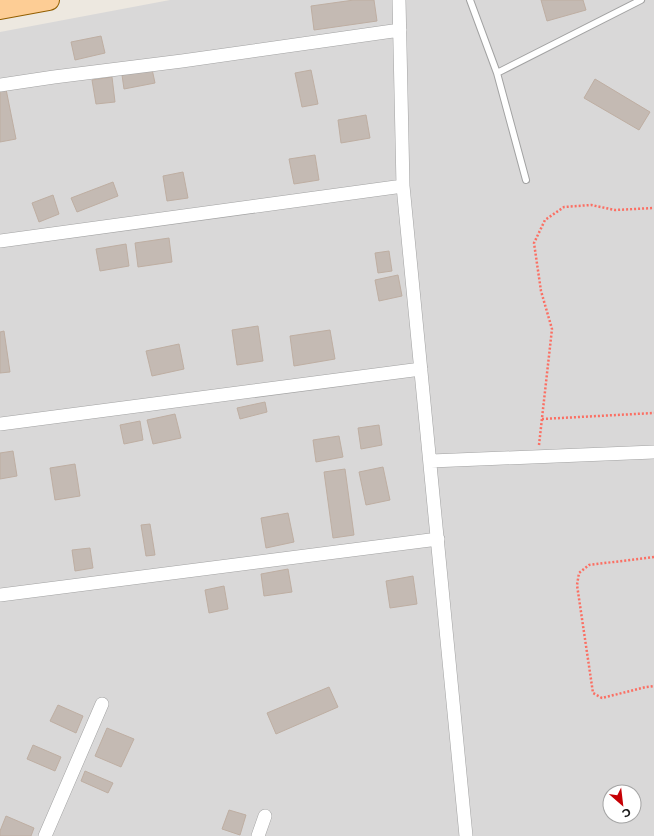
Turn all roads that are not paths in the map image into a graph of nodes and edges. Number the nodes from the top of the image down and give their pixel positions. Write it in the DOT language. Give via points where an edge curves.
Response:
graph roads {
  1 [pos="49,0"];
  2 [pos="400,0"];
  3 [pos="470,0"];
  4 [pos="641,0"];
  5 [pos="0,10"];
  6 [pos="400,30"];
  7 [pos="497,73"];
  8 [pos="0,85"];
  9 [pos="526,180"];
  10 [pos="403,186"];
  11 [pos="0,241"];
  12 [pos="421,369"];
  13 [pos="0,424"];
  14 [pos="654,452"];
  15 [pos="431,461"];
  16 [pos="438,539"];
  17 [pos="0,595"];
  18 [pos="102,704"];
  19 [pos="266,816"];
  20 [pos="45,836"];
  21 [pos="258,836"];
  22 [pos="466,836"];
  1 -- 5 [label="main road"];
  2 -- 6 [label="street"];
  3 -- 7 [label="lane"];
  4 -- 7 [label="lane"];
  6 -- 8 [label="street"];
  6 -- 10 [label="street"];
  7 -- 9 [label="lane"];
  10 -- 11 [label="street"];
  10 -- 12 [label="street"];
  12 -- 13 [label="street"];
  12 -- 15 [label="street"];
  14 -- 15 [label="street"];
  15 -- 16 [label="street"];
  16 -- 17 [label="street"];
  16 -- 22 [label="street"];
  18 -- 20 [label="street"];
  19 -- 21 [label="street"];
}
